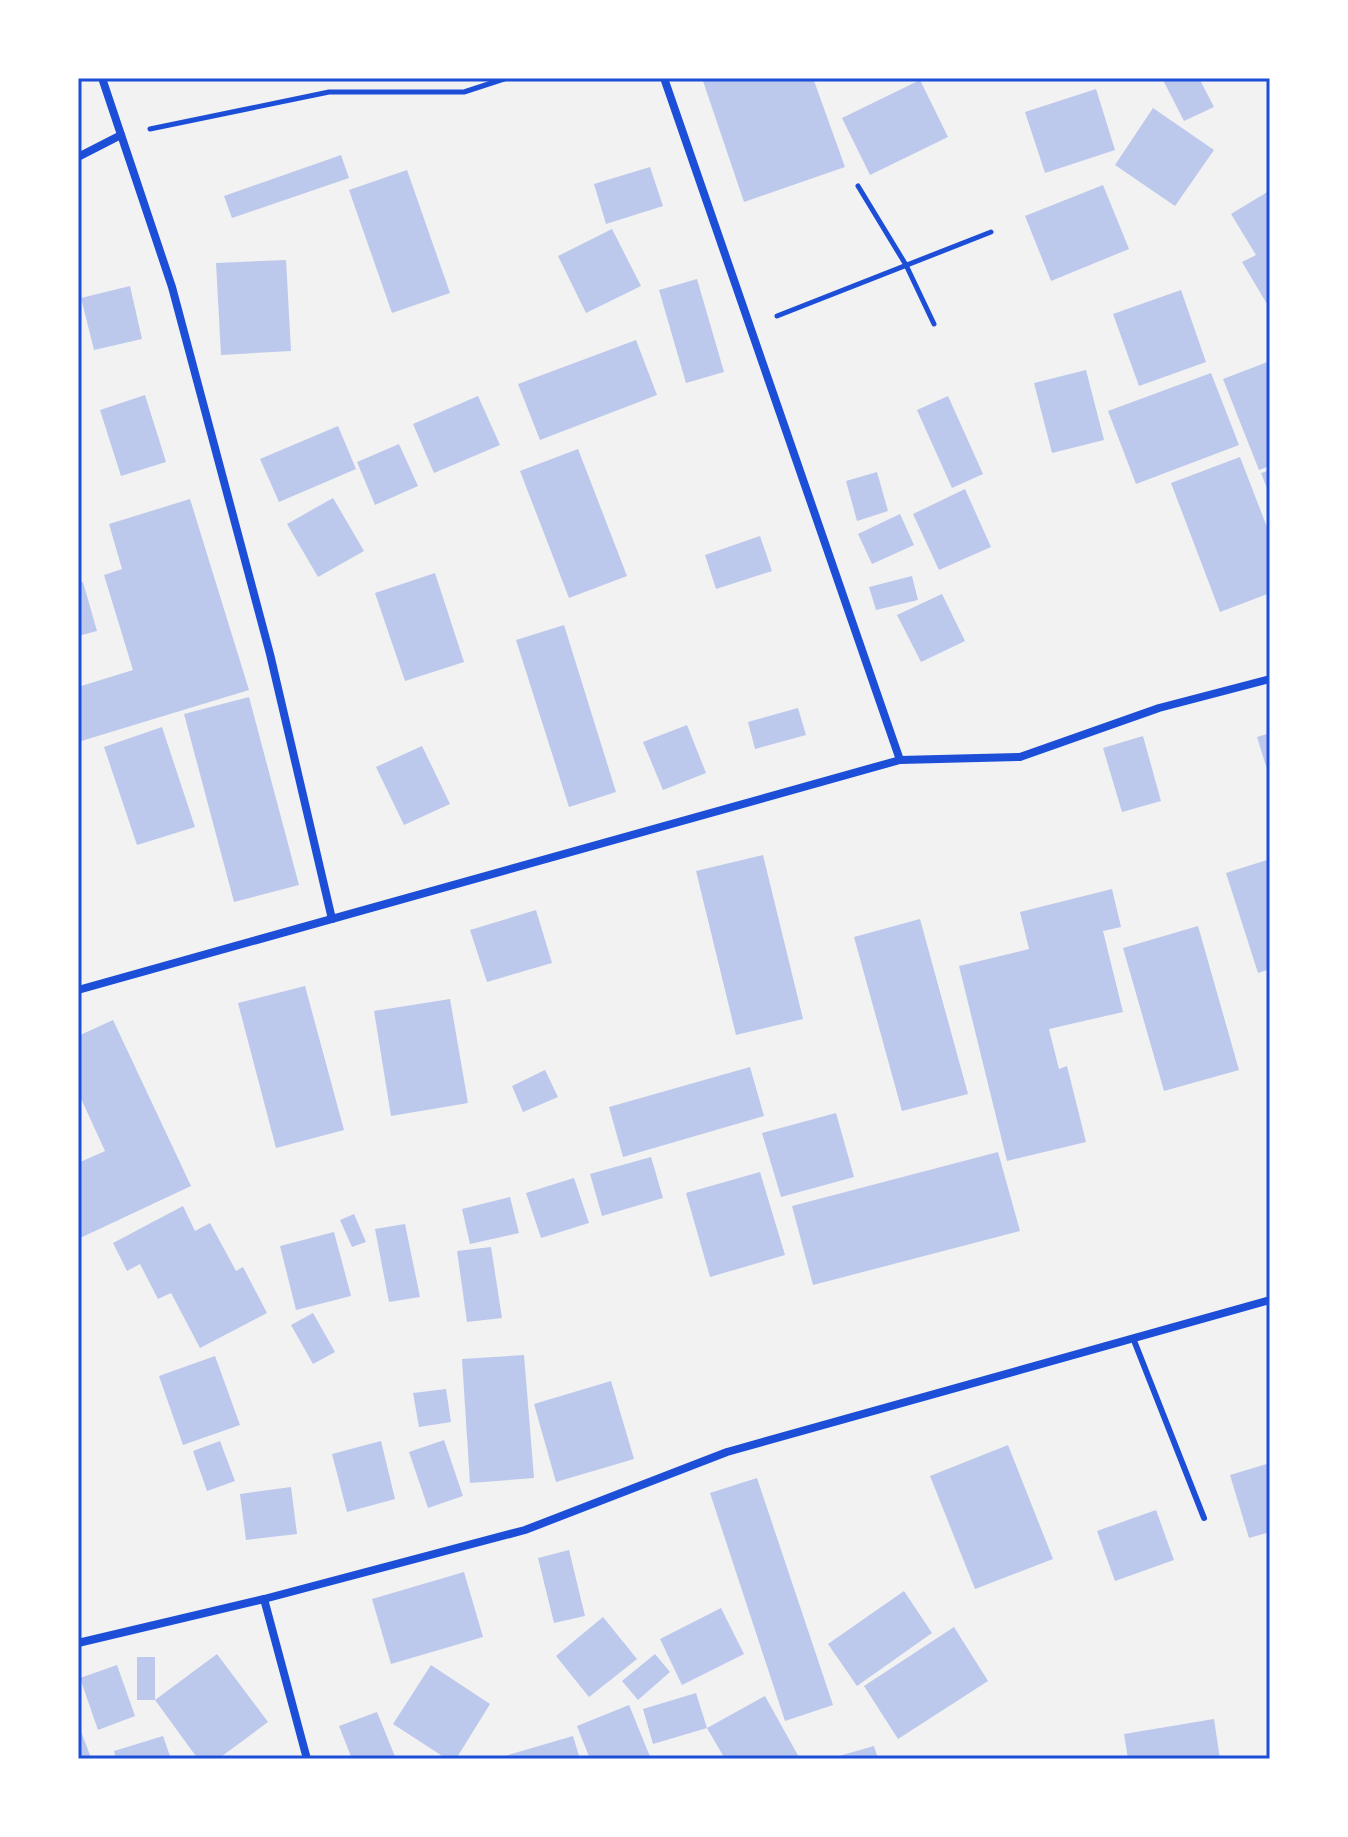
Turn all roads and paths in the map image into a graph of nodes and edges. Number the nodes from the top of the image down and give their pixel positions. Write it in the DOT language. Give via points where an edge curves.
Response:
graph roads {
  1 [pos="102,78"];
  2 [pos="507,78"];
  3 [pos="664,78"];
  4 [pos="121,135"];
  5 [pos="78,157"];
  6 [pos="858,186"];
  7 [pos="991,232"];
  8 [pos="906,265"];
  9 [pos="934,324"];
  10 [pos="750,327"];
  11 [pos="1270,679"];
  12 [pos="900,760"];
  13 [pos="332,919"];
  14 [pos="78,990"];
  15 [pos="1270,1300"];
  16 [pos="1133,1338"];
  17 [pos="1204,1518"];
  18 [pos="264,1599"];
  19 [pos="78,1643"];
  20 [pos="307,1759"];
  1 -- 4 [label="street"];
  2 -- 4 [label="path" via="464,92 329,92"];
  3 -- 10 [label="street"];
  4 -- 5 [label="street"];
  4 -- 13 [label="street" via="172,287 214,440"];
  6 -- 8 [label="path"];
  7 -- 8 [label="path"];
  8 -- 9 [label="path"];
  8 -- 10 [label="path"];
  10 -- 12 [label="street"];
  11 -- 12 [label="street" via="1159,708 1020,757"];
  12 -- 13 [label="street"];
  13 -- 14 [label="street"];
  15 -- 16 [label="street"];
  16 -- 17 [label="lane"];
  16 -- 18 [label="street" via="727,1452 525,1530"];
  18 -- 19 [label="street"];
  18 -- 20 [label="street"];
}
